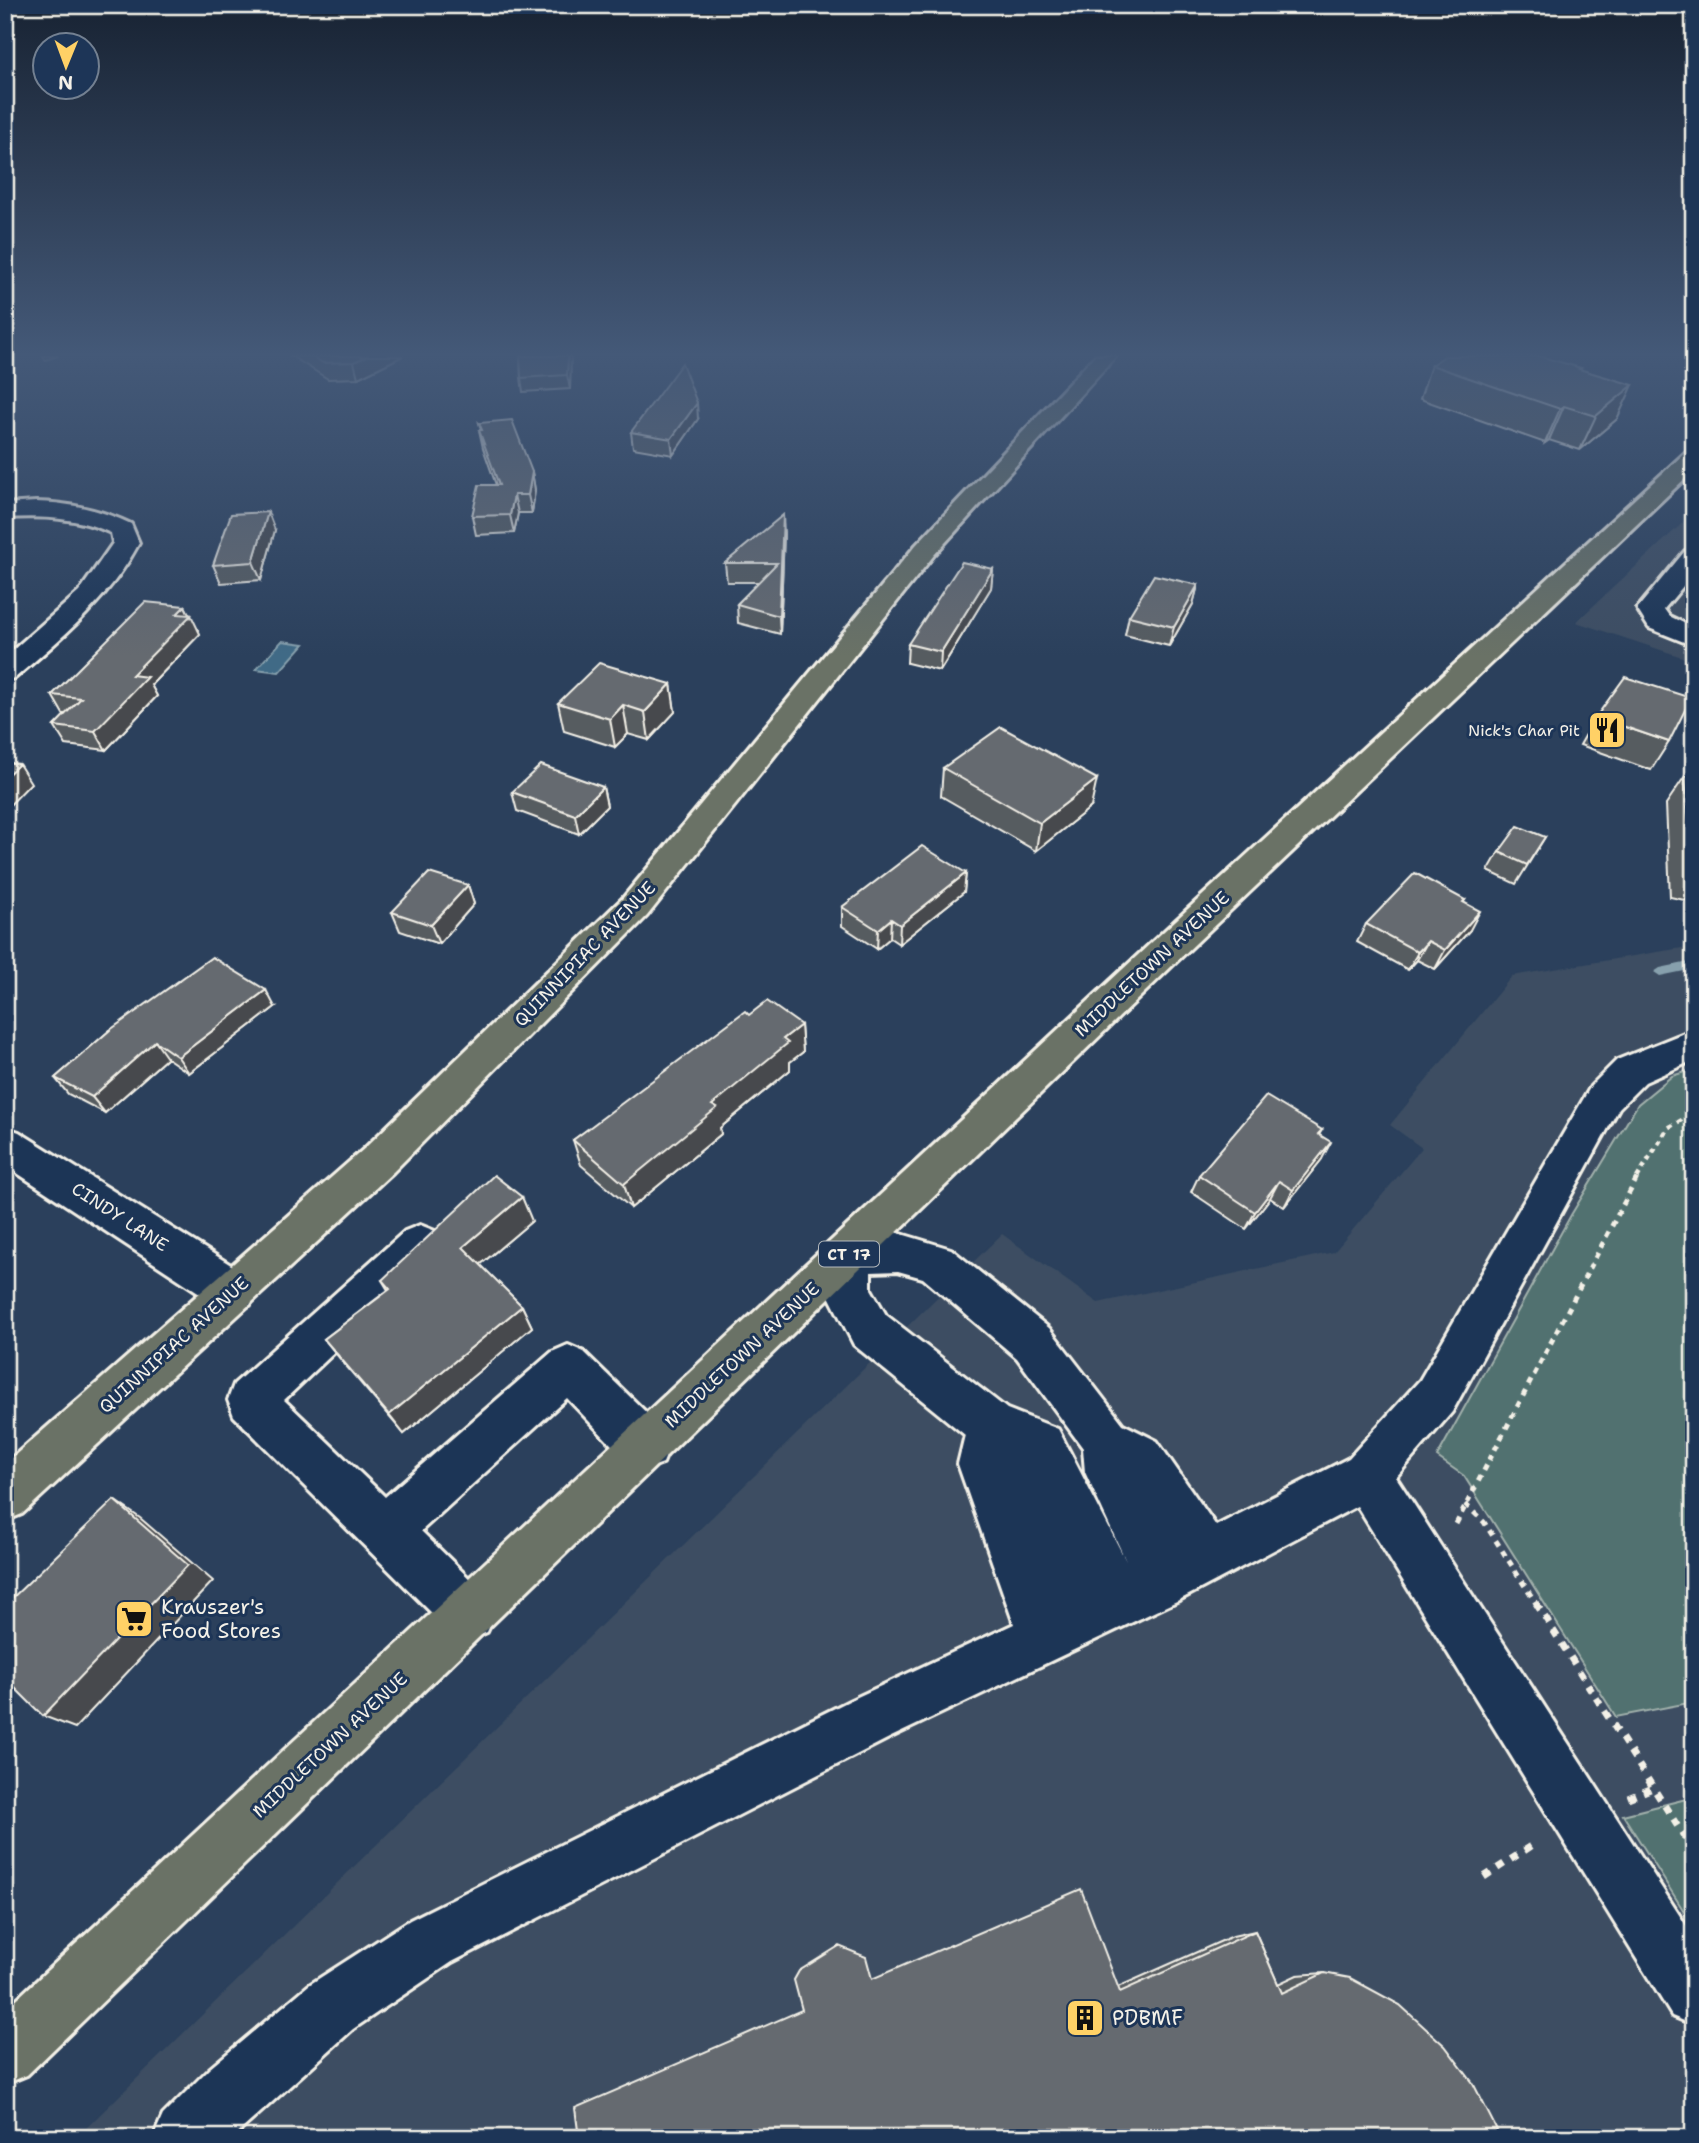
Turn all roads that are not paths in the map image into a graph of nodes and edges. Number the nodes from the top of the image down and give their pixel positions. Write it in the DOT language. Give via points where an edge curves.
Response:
graph roads {
  1 [pos="1013,456"];
  2 [pos="1694,457"];
  3 [pos="5,511"];
  4 [pos="1694,556"];
  5 [pos="1694,638"];
  6 [pos="5,672"];
  7 [pos="1694,1044"];
  8 [pos="5,1144"];
  9 [pos="422,1242"];
  10 [pos="850,1253"];
  11 [pos="234,1291"];
  12 [pos="991,1426"];
  13 [pos="646,1446"];
  14 [pos="1366,1475"];
  15 [pos="5,1497"];
  16 [pos="384,1531"];
  17 [pos="1124,1599"];
  18 [pos="469,1614"];
  19 [pos="1694,1994"];
  20 [pos="5,2053"];
  21 [pos="186,2138"];
  1 -- 11 [label="main road, QUINNIPIAC AVENUE" via="925,550 635,907 379,1160"];
  2 -- 10 [label="main road, MIDDLETOWN AVENUE / CT 17" via="1154,961"];
  3 -- 6 [label="street" via="64,510 100,517 122,529 126,543 95,593"];
  4 -- 5 [label="street" via="1650,609 1659,622"];
  7 -- 14 [label="street" via="1631,1071 1605,1097 1436,1396"];
  8 -- 11 [label="street, CINDY LANE"];
  9 -- 16 [label="street" via="251,1400"];
  10 -- 12 [label="street" via="849,1292 870,1330"];
  10 -- 13 [label="main road, MIDDLETOWN AVENUE / CT 17"];
  10 -- 17 [label="street" via="898,1252 936,1263 1033,1343 1107,1440"];
  11 -- 15 [label="main road, QUINNIPIAC AVENUE"];
  12 -- 17 [label="street" via="1041,1446"];
  12 -- 17 [label="street" via="982,1464"];
  13 -- 16 [label="street" via="568,1367"];
  13 -- 18 [label="main road, MIDDLETOWN AVENUE / CT 17"];
  14 -- 17 [label="street"];
  14 -- 19 [label="street"];
  16 -- 18 [label="street"];
  17 -- 21 [label="street" via="860,1724 431,1941 331,2007"];
  18 -- 20 [label="main road, MIDDLETOWN AVENUE / CT 17"];
}
